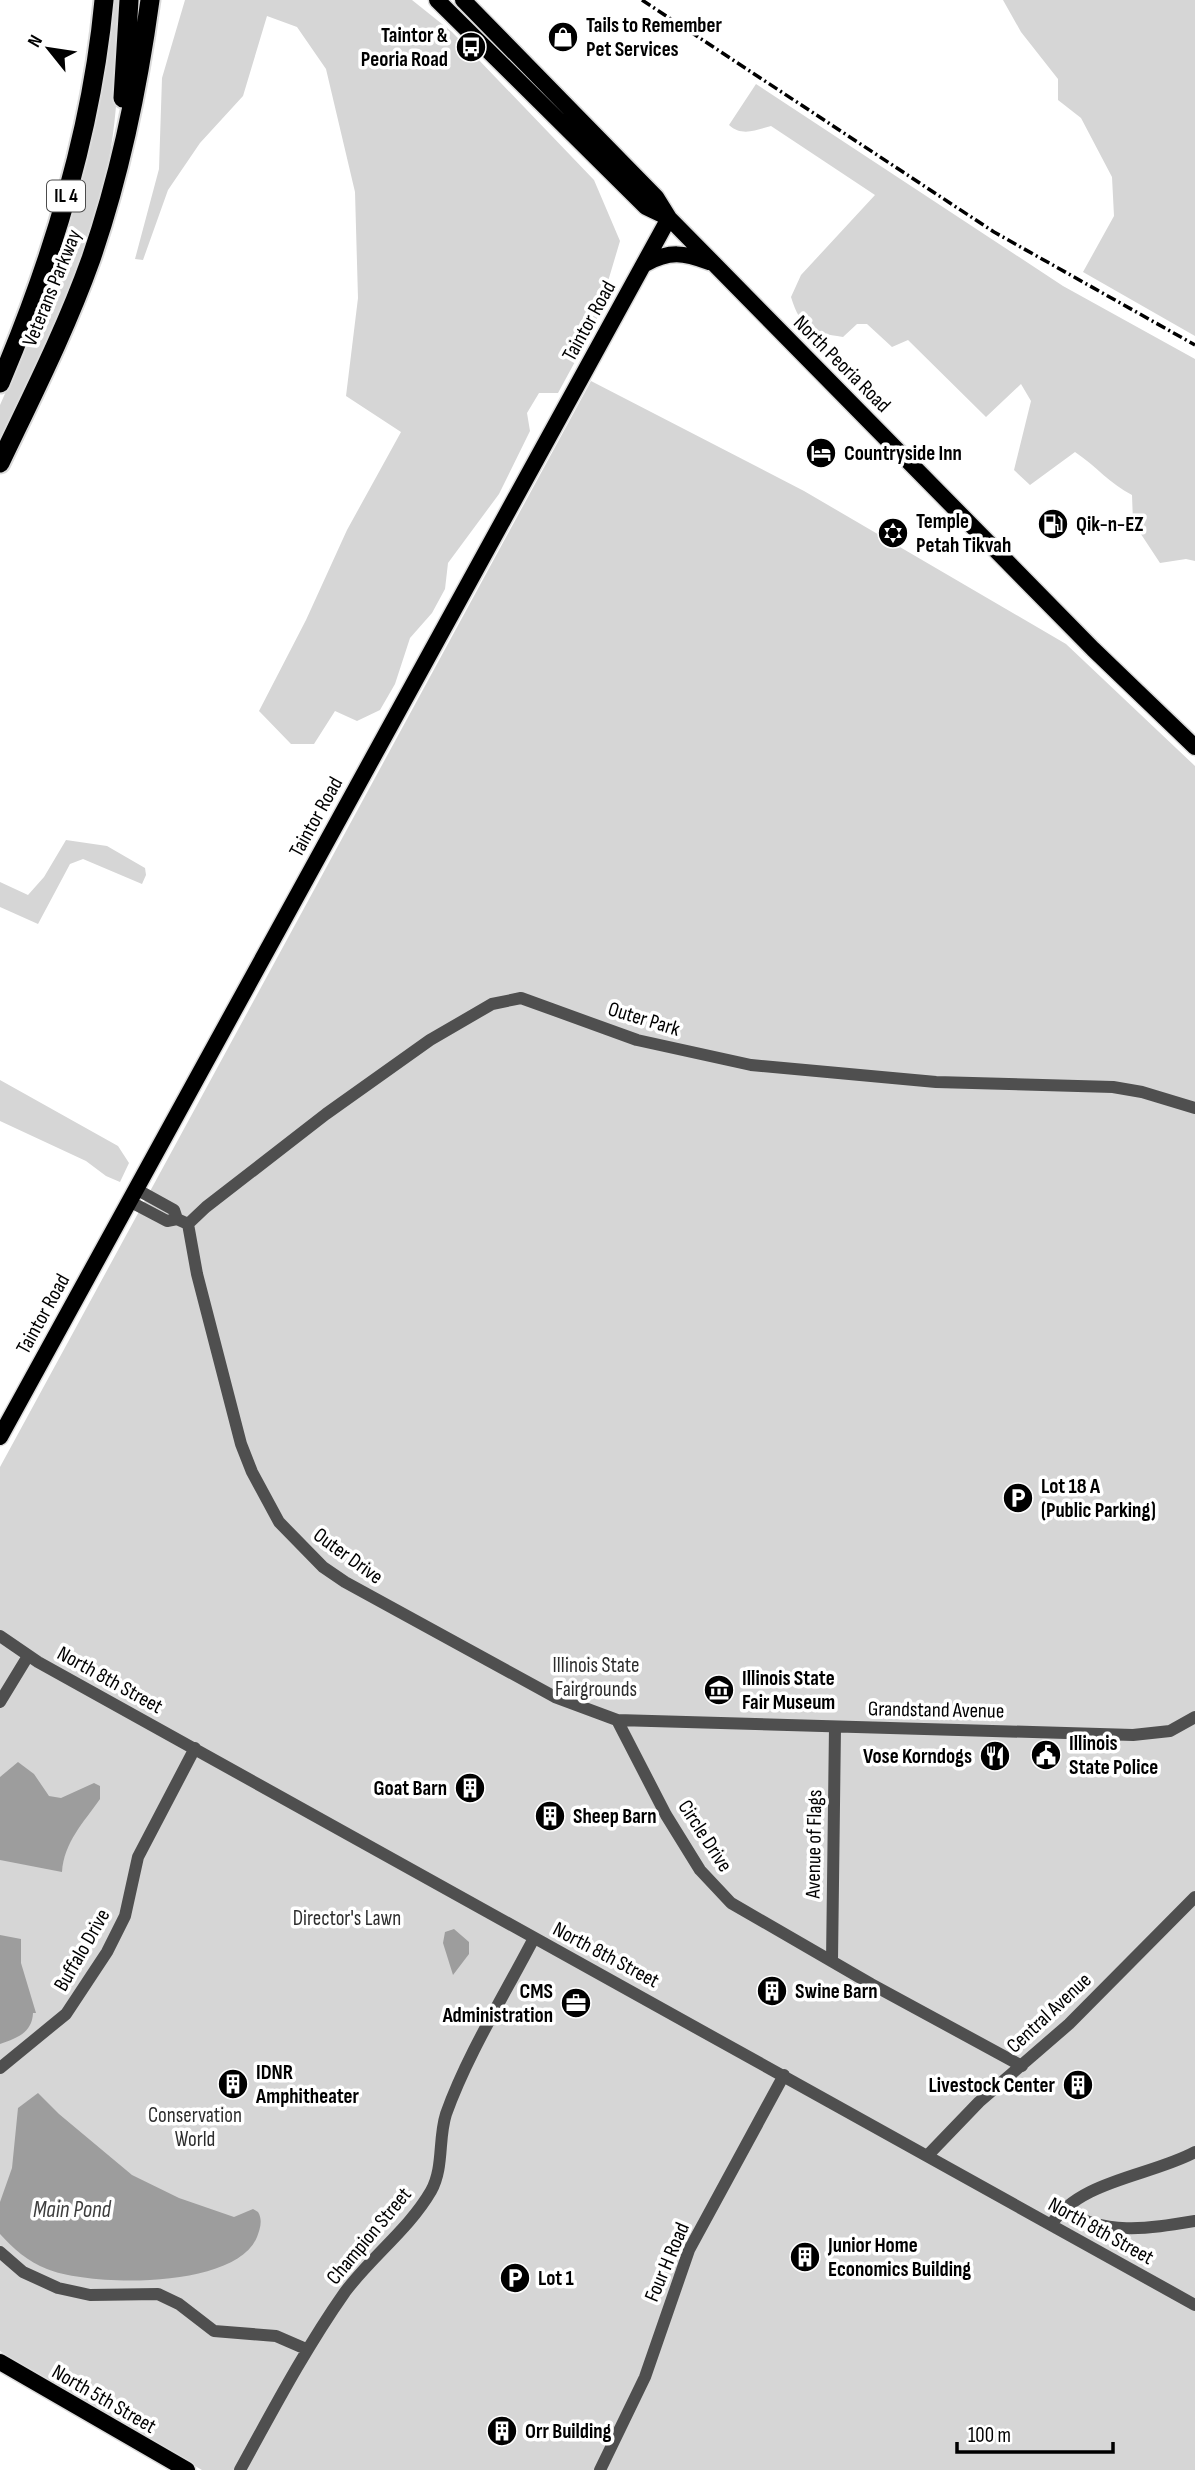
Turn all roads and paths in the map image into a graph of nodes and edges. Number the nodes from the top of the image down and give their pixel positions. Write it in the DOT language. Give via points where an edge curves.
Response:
graph roads {
  1 [pos="104,0"];
  2 [pos="129,0"];
  3 [pos="150,0"];
  4 [pos="159,0"];
  5 [pos="437,0"];
  6 [pos="463,0"];
  7 [pos="134,103"];
  8 [pos="118,169"];
  9 [pos="669,218"];
  10 [pos="714,264"];
  11 [pos="643,266"];
  12 [pos="0,383"];
  13 [pos="0,463"];
  14 [pos="1195,747"];
  15 [pos="1195,1108"];
  16 [pos="133,1195"];
  17 [pos="183,1222"];
  18 [pos="0,1437"];
  19 [pos="0,1636"];
  20 [pos="28,1656"];
  21 [pos="0,1702"];
  22 [pos="1195,1717"];
  23 [pos="617,1720"];
  24 [pos="835,1727"];
  25 [pos="195,1748"];
  26 [pos="1195,1897"];
  27 [pos="534,1938"];
  28 [pos="832,1961"];
  29 [pos="1022,2066"];
  30 [pos="0,2068"];
  31 [pos="784,2075"];
  32 [pos="1195,2152"];
  33 [pos="928,2155"];
  34 [pos="1061,2209"];
  35 [pos="1195,2221"];
  36 [pos="1051,2225"];
  37 [pos="0,2252"];
  38 [pos="1195,2305"];
  39 [pos="306,2349"];
  40 [pos="0,2362"];
  41 [pos="187,2470"];
  42 [pos="240,2470"];
  43 [pos="600,2470"];
  1 -- 12 [label="highway, Veterans Parkway / IL 4" via="93,76 66,196"];
  2 -- 8 [label="highway"];
  3 -- 7 [label="highway, Veterans Parkway / IL 4"];
  4 -- 7 [label="highway" via="150,58"];
  5 -- 9 [label="main road, North Peoria Road" via="646,207"];
  6 -- 9 [label="main road, North Peoria Road" via="656,197"];
  7 -- 8 [label="highway, Veterans Parkway / IL 4"];
  8 -- 13 [label="highway, Veterans Parkway / IL 4" via="78,291"];
  9 -- 10 [label="main road, North Peoria Road"];
  9 -- 11 [label="main road, Taintor Road"];
  10 -- 11 [label="main road" via="674,252"];
  10 -- 14 [label="main road, North Peoria Road"];
  11 -- 16 [label="main road, Taintor Road"];
  15 -- 17 [label="street, Outer Park" via="1113,1087 936,1082 751,1065 637,1040 522,998 492,1004 430,1040"];
  16 -- 17 [label="street" via="167,1221"];
  16 -- 18 [label="main road, Taintor Road"];
  17 -- 23 [label="street, Outer Drive" via="241,1444 265,1499 297,1543 323,1567 370,1596 555,1697"];
  19 -- 20 [label="street, North 8th Street"];
  20 -- 21 [label="street"];
  20 -- 25 [label="street, North 8th Street"];
  22 -- 24 [label="street, Grandstand Avenue" via="1170,1731 1133,1735"];
  23 -- 24 [label="street, Grandstand Avenue"];
  23 -- 28 [label="street, Circle Drive" via="666,1815 713,1887 730,1903"];
  24 -- 28 [label="street, Avenue of Flags"];
  25 -- 27 [label="street, North 8th Street"];
  25 -- 30 [label="street, Buffalo Drive" via="138,1857 125,1916 107,1952 66,2014"];
  26 -- 29 [label="street, Central Avenue"];
  27 -- 31 [label="street, North 8th Street"];
  27 -- 39 [label="street, Champion Street" via="456,2090 441,2132 437,2174 430,2191 348,2289"];
  28 -- 29 [label="street, Circle Drive"];
  29 -- 33 [label="street, Central Avenue"];
  31 -- 33 [label="street, North 8th Street"];
  31 -- 43 [label="street, Four H Road" via="689,2250 645,2377"];
  32 -- 34 [label="street"];
  33 -- 36 [label="street, North 8th Street"];
  34 -- 35 [label="street" via="1102,2228 1125,2231"];
  34 -- 36 [label="street"];
  36 -- 38 [label="street, North 8th Street"];
  37 -- 39 [label="street" via="23,2272 58,2288 90,2295 159,2294 214,2331 276,2336"];
  39 -- 42 [label="street, Champion Street"];
  40 -- 41 [label="main road, North 5th Street"];
}
